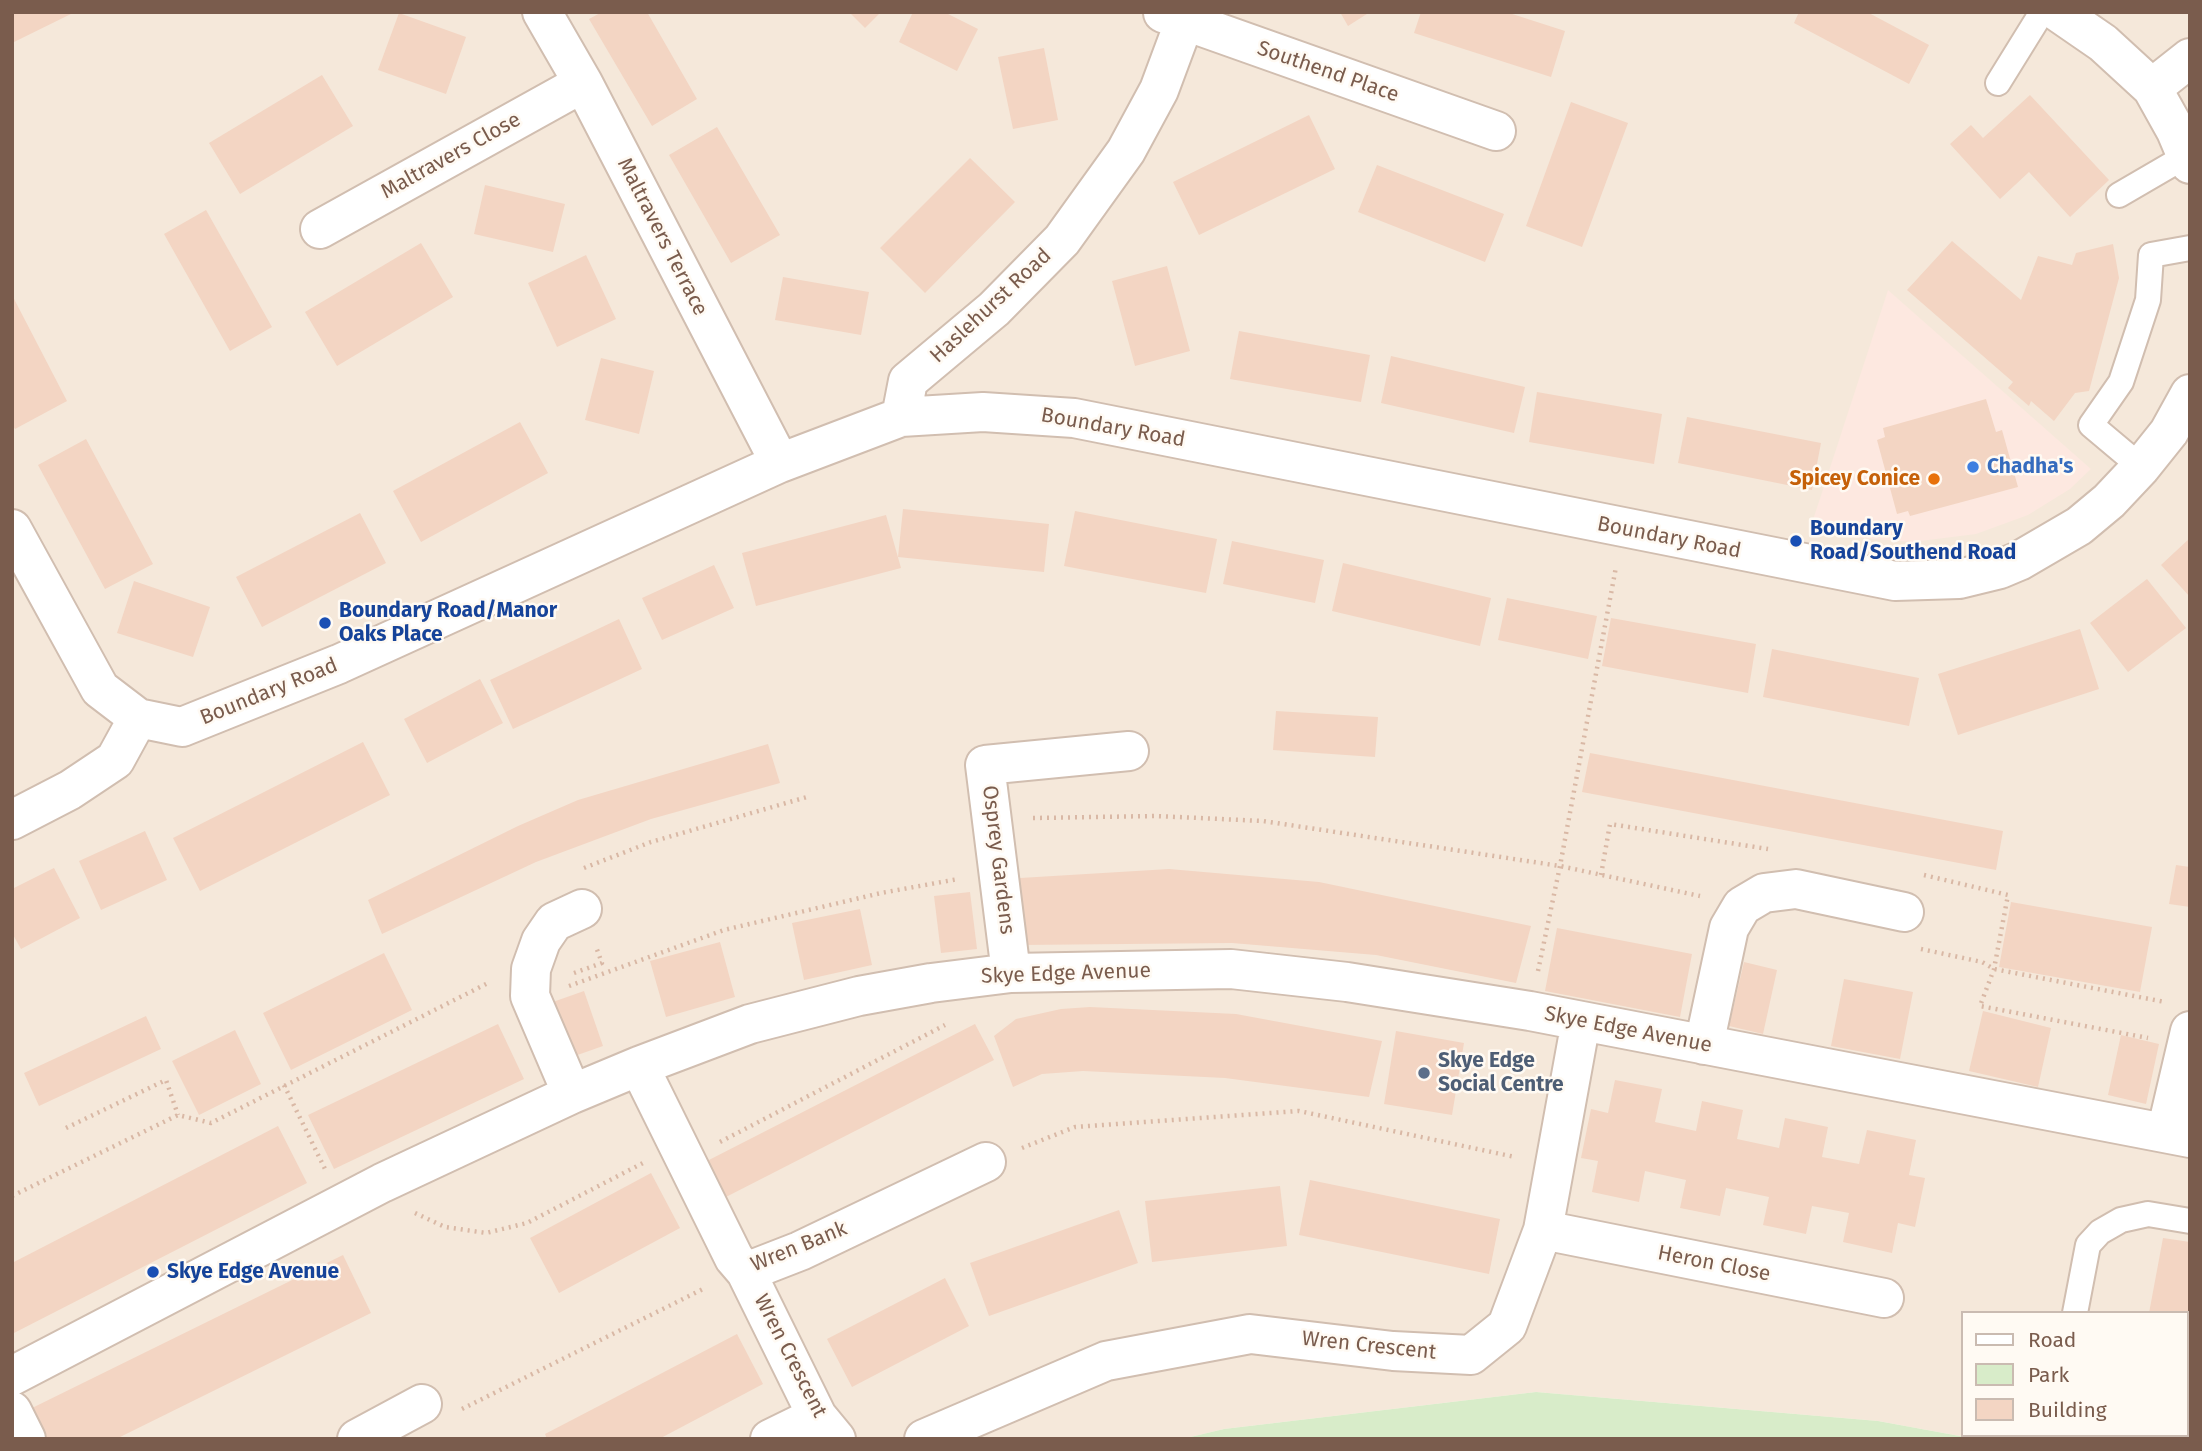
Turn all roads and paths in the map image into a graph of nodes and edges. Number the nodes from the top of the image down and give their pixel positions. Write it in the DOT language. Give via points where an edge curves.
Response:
graph roads {
  1 [pos="542,12"];
  2 [pos="2042,12"];
  3 [pos="2058,12"];
  4 [pos="1178,15"];
  5 [pos="2190,58"];
  6 [pos="583,83"];
  7 [pos="1998,83"];
  8 [pos="2152,88"];
  9 [pos="1496,131"];
  10 [pos="2188,160"];
  11 [pos="2119,195"];
  12 [pos="320,229"];
  13 [pos="2190,248"];
  14 [pos="2190,394"];
  15 [pos="901,417"];
  16 [pos="780,463"];
  17 [pos="2141,467"];
  18 [pos="1623,528"];
  19 [pos="12,529"];
  20 [pos="138,718"];
  21 [pos="1129,751"];
  22 [pos="807,797"];
  23 [pos="994,819"];
  24 [pos="12,820"];
  25 [pos="1776,850"];
  26 [pos="1560,866"];
  27 [pos="1601,875"];
  28 [pos="965,877"];
  29 [pos="1742,906"];
  30 [pos="582,909"];
  31 [pos="1904,912"];
  32 [pos="549,969"];
  33 [pos="1994,969"];
  34 [pos="1012,973"];
  35 [pos="568,987"];
  36 [pos="1530,1011"];
  37 [pos="951,1021"];
  38 [pos="1581,1021"];
  39 [pos="2184,1026"];
  40 [pos="1704,1045"];
  41 [pos="639,1066"];
  42 [pos="284,1085"];
  43 [pos="572,1094"];
  44 [pos="178,1115"];
  45 [pos="66,1128"];
  46 [pos="2178,1136"];
  47 [pos="681,1152"];
  48 [pos="986,1162"];
  49 [pos="1557,1166"];
  50 [pos="382,1183"];
  51 [pos="12,1196"];
  52 [pos="343,1204"];
  53 [pos="2190,1221"];
  54 [pos="1543,1230"];
  55 [pos="745,1270"];
  56 [pos="1884,1298"];
  57 [pos="2074,1311"];
  58 [pos="12,1376"];
  59 [pos="422,1404"];
  60 [pos="12,1411"];
  61 [pos="827,1427"];
  62 [pos="26,1439"];
  63 [pos="357,1439"];
  64 [pos="770,1439"];
  65 [pos="924,1439"];
  1 -- 6 [label="street, Maltravers Terrace"];
  2 -- 7 [label="lane"];
  3 -- 8 [label="street" via="2103,43"];
  4 -- 9 [label="street, Southend Place"];
  4 -- 15 [label="street, Haslehurst Road" via="1160,90 1126,151 1062,240 994,309 908,381"];
  5 -- 8 [label="street"];
  6 -- 12 [label="street, Maltravers Close"];
  6 -- 16 [label="street, Maltravers Terrace"];
  8 -- 10 [label="street"];
  10 -- 11 [label="lane"];
  13 -- 17 [label="lane" via="2151,255 2148,300 2121,382 2091,425"];
  14 -- 17 [label="street, Boundary Road" via="2169,432"];
  15 -- 16 [label="street, Boundary Road"];
  15 -- 18 [label="street, Boundary Road" via="982,412 1074,418"];
  16 -- 20 [label="street, Boundary Road" via="339,664 183,727"];
  17 -- 18 [label="street, Boundary Road" via="2079,526 2010,565 1959,579 1895,581"];
  18 -- 26 [label="path"];
  19 -- 20 [label="street" via="100,689"];
  20 -- 24 [label="street" via="115,760"];
  21 -- 23 [label="street, Osprey Gardens" via="985,765"];
  22 -- 30 [label="path" via="651,842 571,873"];
  23 -- 26 [label="path" via="1156,816 1263,821"];
  23 -- 34 [label="street, Osprey Gardens"];
  25 -- 27 [label="path" via="1610,824"];
  26 -- 27 [label="path"];
  26 -- 36 [label="path"];
  27 -- 29 [label="path"];
  28 -- 35 [label="path" via="724,930"];
  29 -- 31 [label="street" via="1764,893 1796,889"];
  29 -- 40 [label="street" via="1729,928"];
  30 -- 32 [label="street" via="554,922 541,941"];
  30 -- 32 [label="path" via="602,963"];
  31 -- 33 [label="path" via="1894,943 1982,962"];
  31 -- 33 [label="path" via="1914,873 2008,895"];
  32 -- 42 [label="path"];
  32 -- 43 [label="street" via="531,969 530,996"];
  33 -- 39 [label="path"];
  33 -- 39 [label="path" via="1980,1006"];
  34 -- 36 [label="street, Skye Edge Avenue" via="1231,969"];
  34 -- 41 [label="street, Skye Edge Avenue" via="859,996 750,1024"];
  36 -- 38 [label="street, Skye Edge Avenue"];
  37 -- 47 [label="path"];
  38 -- 40 [label="street, Skye Edge Avenue"];
  38 -- 49 [label="street, Wren Crescent"];
  39 -- 46 [label="street"];
  40 -- 46 [label="street, Skye Edge Avenue"];
  41 -- 43 [label="street, Skye Edge Avenue"];
  41 -- 47 [label="street, Wren Bank"];
  42 -- 44 [label="path" via="211,1123"];
  42 -- 52 [label="path"];
  43 -- 50 [label="street, Skye Edge Avenue"];
  44 -- 45 [label="path" via="166,1080"];
  44 -- 51 [label="path"];
  47 -- 50 [label="path" via="527,1223 486,1233 445,1227 414,1213"];
  47 -- 55 [label="street, Wren Bank" via="734,1258"];
  48 -- 49 [label="path" via="1075,1127 1299,1111"];
  48 -- 55 [label="street, Wren Bank" via="800,1251"];
  49 -- 54 [label="street, Wren Crescent"];
  50 -- 52 [label="street, Skye Edge Avenue"];
  52 -- 58 [label="street, Skye Edge Avenue"];
  53 -- 57 [label="lane" via="2148,1214 2121,1220 2100,1232 2088,1245"];
  54 -- 56 [label="street, Heron Close"];
  54 -- 65 [label="street, Wren Crescent" via="1507,1326 1471,1356 1250,1334 1106,1361"];
  55 -- 59 [label="path" via="449,1416"];
  55 -- 61 [label="street, Wren Crescent"];
  59 -- 63 [label="street"];
  60 -- 62 [label="street"];
  61 -- 64 [label="street"];
}
